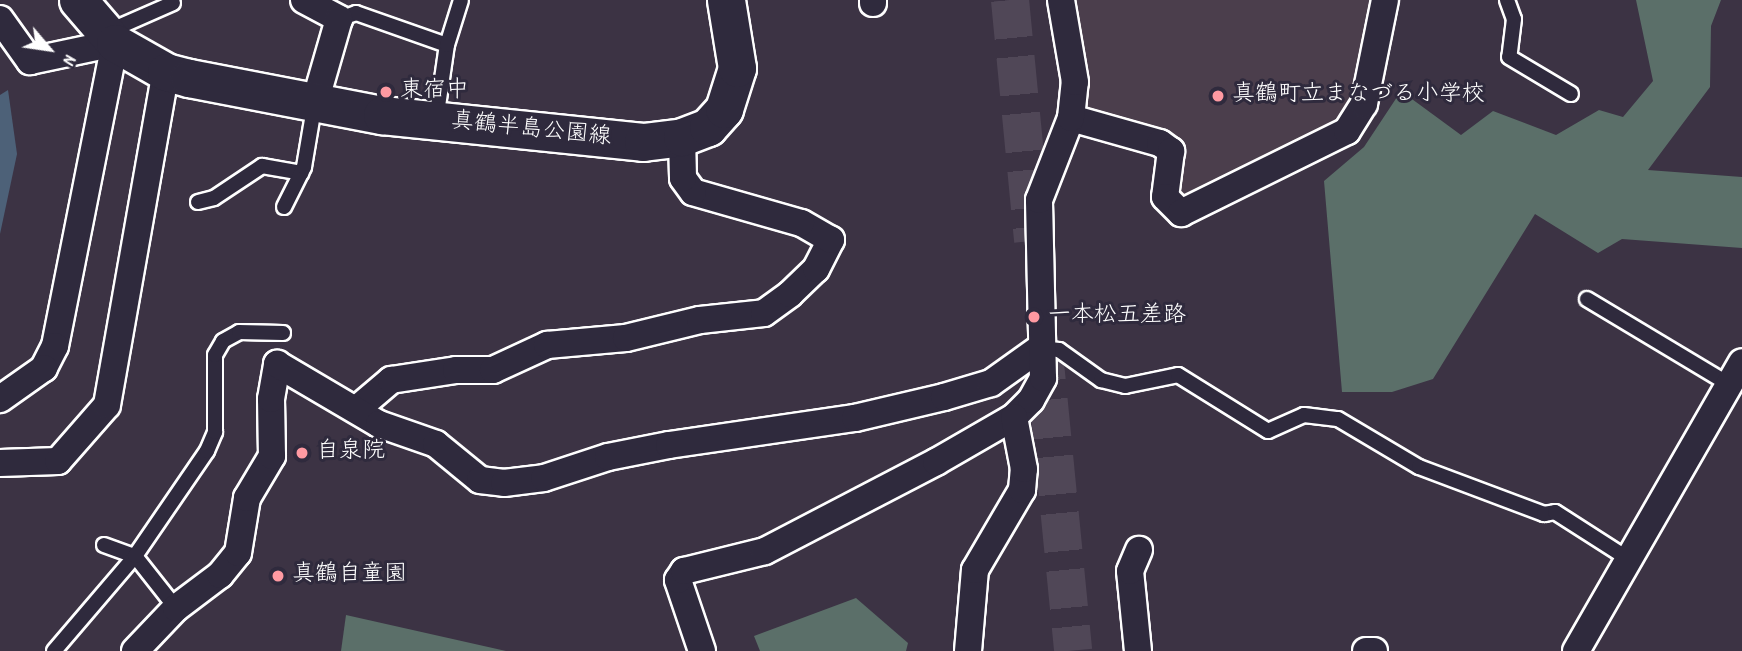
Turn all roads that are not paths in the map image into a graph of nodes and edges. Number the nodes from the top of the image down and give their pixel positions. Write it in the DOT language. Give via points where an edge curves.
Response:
graph roads {
  1 [pos="78,0"];
  2 [pos="304,0"];
  3 [pos="461,0"];
  4 [pos="726,0"];
  5 [pos="1061,0"];
  6 [pos="1385,0"];
  7 [pos="1507,0"];
  8 [pos="173,3"];
  9 [pos="0,19"];
  10 [pos="339,19"];
  11 [pos="111,38"];
  12 [pos="447,45"];
  13 [pos="166,72"];
  14 [pos="1571,94"];
  15 [pos="315,102"];
  16 [pos="1072,118"];
  17 [pos="436,121"];
  18 [pos="682,137"];
  19 [pos="300,173"];
  20 [pos="198,202"];
  21 [pos="284,207"];
  22 [pos="1587,299"];
  23 [pos="283,333"];
  24 [pos="1040,348"];
  25 [pos="1737,374"];
  26 [pos="0,400"];
  27 [pos="356,409"];
  28 [pos="1014,416"];
  29 [pos="0,463"];
  30 [pos="104,545"];
  31 [pos="1139,550"];
  32 [pos="135,556"];
  33 [pos="1627,558"];
  34 [pos="176,608"];
  35 [pos="54,651"];
  36 [pos="135,651"];
  37 [pos="702,651"];
  38 [pos="968,651"];
  39 [pos="1138,651"];
  40 [pos="1366,651"];
  41 [pos="1374,651"];
  42 [pos="1576,651"];
  1 -- 11 [label="main road, 真鶴半島公園線"];
  2 -- 10 [label="street"];
  3 -- 12 [label="lane"];
  4 -- 18 [label="main road, 真鶴半島公園線" via="736,44 732,94 708,127"];
  5 -- 16 [label="street" via="1075,82"];
  6 -- 16 [label="street" via="1364,104 1347,131 1181,214 1165,197 1171,151 1160,143"];
  7 -- 14 [label="lane" via="1514,19 1509,57"];
  8 -- 11 [label="lane"];
  9 -- 11 [label="street" via="30,61"];
  10 -- 12 [label="lane" via="356,13"];
  10 -- 15 [label="street"];
  11 -- 13 [label="main road, 真鶴半島公園線"];
  11 -- 26 [label="street" via="55,346 44,368"];
  12 -- 17 [label="lane"];
  13 -- 15 [label="main road, 真鶴半島公園線"];
  13 -- 29 [label="street" via="107,405 58,461"];
  15 -- 17 [label="main road, 真鶴半島公園線"];
  15 -- 19 [label="lane"];
  16 -- 24 [label="street" via="1039,200"];
  17 -- 18 [label="main road, 真鶴半島公園線" via="643,142"];
  18 -- 27 [label="street" via="683,178 693,192 802,223 831,240 816,269 790,294 764,313 700,320 626,338 547,345 493,370 456,370 391,380"];
  19 -- 20 [label="lane" via="262,166 214,198"];
  19 -- 21 [label="lane"];
  22 -- 25 [label="lane"];
  23 -- 32 [label="lane" via="239,332 223,341 215,355 215,432 186,485"];
  24 -- 27 [label="street" via="991,383 944,397 855,418 620,454 544,478 504,483 480,480 436,444 379,424"];
  24 -- 28 [label="street" via="1043,378 1031,400"];
  24 -- 33 [label="lane" via="1059,350 1101,380 1125,386 1178,375 1268,430 1304,415 1338,419 1419,467 1544,514 1555,512"];
  25 -- 33 [label="street"];
  27 -- 34 [label="street" via="278,364 271,399 271,456 247,498 238,554 220,575"];
  28 -- 37 [label="street" via="765,551 684,571 678,580"];
  28 -- 38 [label="street" via="1024,469 1022,490 975,570"];
  30 -- 32 [label="lane"];
  31 -- 39 [label="street" via="1130,571"];
  32 -- 34 [label="lane"];
  32 -- 35 [label="lane"];
  33 -- 42 [label="street"];
  34 -- 36 [label="street"];
  40 -- 41 [label="street"];
}
